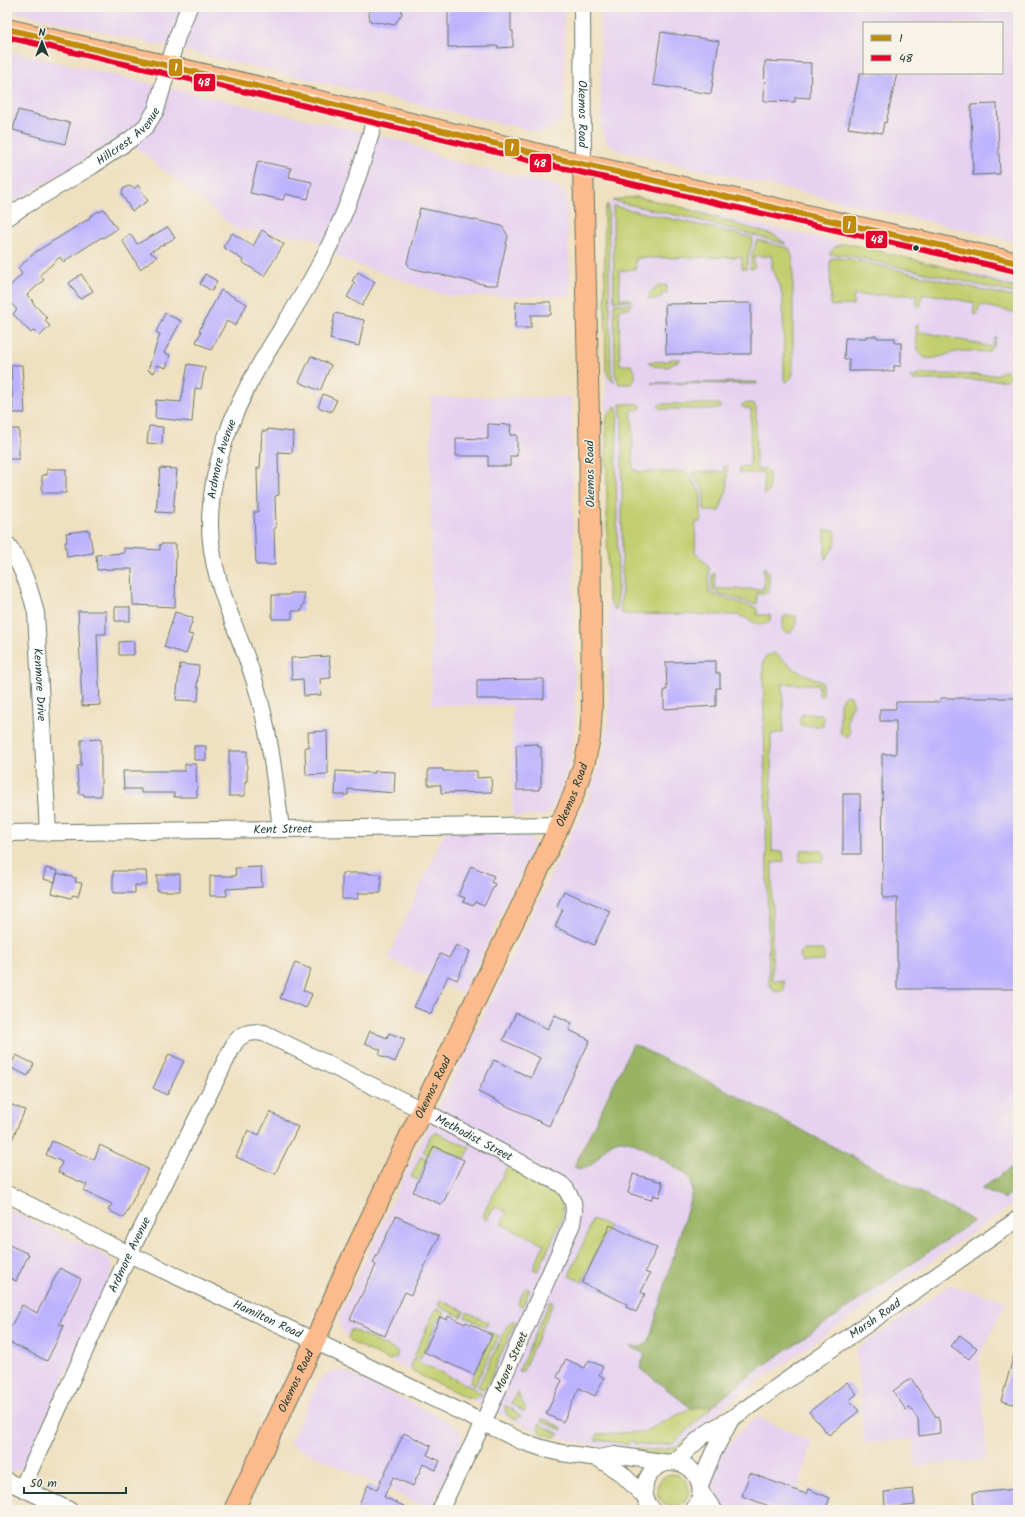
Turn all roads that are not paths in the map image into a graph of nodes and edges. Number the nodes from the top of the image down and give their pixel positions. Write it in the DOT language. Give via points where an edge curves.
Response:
graph roads {
  1 [pos="189,7"];
  2 [pos="582,7"];
  3 [pos="7,29"];
  4 [pos="169,65"];
  5 [pos="376,114"];
  6 [pos="583,164"];
  7 [pos="7,218"];
  8 [pos="1018,263"];
  9 [pos="7,544"];
  10 [pos="560,825"];
  11 [pos="281,829"];
  12 [pos="48,832"];
  13 [pos="7,833"];
  14 [pos="251,1032"];
  15 [pos="422,1110"];
  16 [pos="7,1194"];
  17 [pos="574,1210"];
  18 [pos="1018,1219"];
  19 [pos="129,1254"];
  20 [pos="315,1341"];
  21 [pos="731,1419"];
  22 [pos="483,1423"];
  23 [pos="598,1458"];
  24 [pos="671,1462"];
  25 [pos="7,1481"];
  26 [pos="22,1488"];
  27 [pos="700,1489"];
  28 [pos="649,1503"];
  29 [pos="69,1510"];
  30 [pos="234,1510"];
  31 [pos="440,1510"];
  32 [pos="692,1510"];
  33 [pos="714,1510"];
  1 -- 4 [label="street, Hillcrest Avenue"];
  2 -- 6 [label="street, Okemos Road"];
  3 -- 4 [label="main road"];
  4 -- 5 [label="main road"];
  4 -- 7 [label="street, Hillcrest Avenue" via="156,110 139,133 92,166"];
  5 -- 6 [label="main road"];
  5 -- 11 [label="street, Ardmore Avenue" via="352,193 333,240 258,366 238,407 222,453 212,499 211,536 216,570 264,715"];
  6 -- 8 [label="main road"];
  6 -- 10 [label="main road, Okemos Road" via="592,708 585,761"];
  9 -- 12 [label="street, Kenmore Drive" via="28,584 38,627"];
  10 -- 11 [label="street, Kent Street"];
  10 -- 15 [label="main road, Okemos Road"];
  11 -- 12 [label="street, Kent Street"];
  12 -- 13 [label="street, Kent Street"];
  14 -- 15 [label="street, Methodist Street" via="264,1033"];
  14 -- 19 [label="street, Ardmore Avenue" via="240,1036 233,1046"];
  15 -- 17 [label="street, Methodist Street" via="561,1184 570,1195"];
  15 -- 20 [label="main road, Okemos Road" via="332,1299"];
  16 -- 19 [label="street, Hamilton Road"];
  17 -- 22 [label="street, Moore Street" via="572,1224"];
  18 -- 21 [label="street, Marsh Road"];
  19 -- 20 [label="street, Hamilton Road"];
  19 -- 26 [label="street, Ardmore Avenue"];
  20 -- 22 [label="street, Hamilton Road"];
  20 -- 30 [label="main road, Okemos Road"];
  21 -- 24 [label="street, Marsh Road" via="703,1436"];
  21 -- 27 [label="street, Marsh Road" via="713,1453"];
  22 -- 23 [label="street, Hamilton Road" via="542,1448"];
  22 -- 31 [label="street, Moore Street"];
  23 -- 24 [label="street, Hamilton Road" via="615,1455"];
  23 -- 28 [label="street, Hamilton Road" via="622,1474"];
  24 -- 27 [label="street, Hamilton Road" via="689,1467 699,1480"];
  24 -- 28 [label="street, Marsh Road" via="654,1469 649,1475 646,1482"];
  25 -- 26 [label="street"];
  26 -- 29 [label="street"];
  27 -- 32 [label="street, Marsh Road" via="696,1506"];
  27 -- 33 [label="street"];
}
